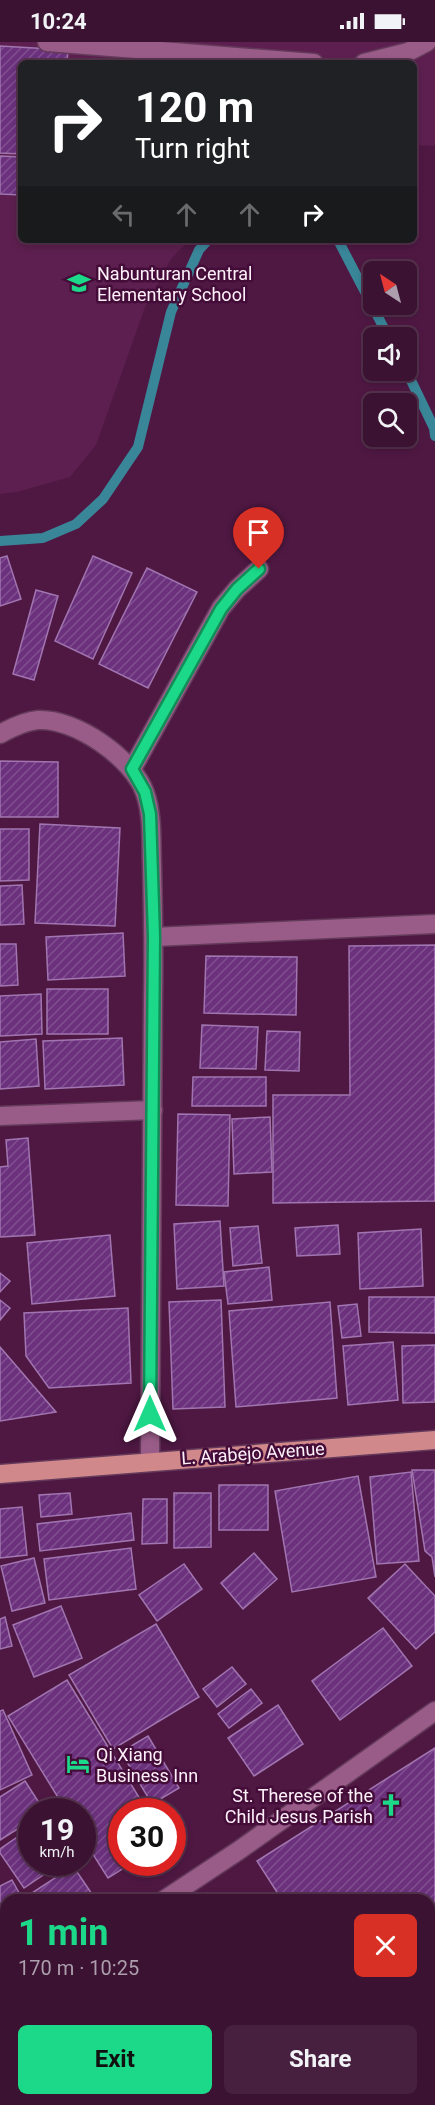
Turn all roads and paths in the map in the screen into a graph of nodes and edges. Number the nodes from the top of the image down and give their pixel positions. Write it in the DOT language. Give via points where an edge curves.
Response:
graph roads {
  1 [pos="47,42"];
  2 [pos="427,42"];
  3 [pos="276,60"];
  4 [pos="376,60"];
  5 [pos="259,569"];
  6 [pos="0,734"];
  7 [pos="132,769"];
  8 [pos="435,924"];
  9 [pos="154,937"];
  10 [pos="153,1110"];
  11 [pos="0,1116"];
  12 [pos="435,1440"];
  13 [pos="150,1461"];
  14 [pos="0,1474"];
  15 [pos="435,1711"];
  16 [pos="173,1894"];
  1 -- 3 [label="street"];
  2 -- 4 [label="street" via="408,52"];
  5 -- 7 [label="street" via="221,609"];
  6 -- 7 [label="street" via="38,720 58,722 117,753"];
  7 -- 9 [label="street" via="145,792 150,814"];
  8 -- 9 [label="street"];
  9 -- 10 [label="street"];
  10 -- 11 [label="street"];
  10 -- 13 [label="street"];
  12 -- 13 [label="main road, L. Arabejo Avenue"];
  13 -- 14 [label="main road, L. Arabejo Avenue"];
  15 -- 16 [label="street"];
}
